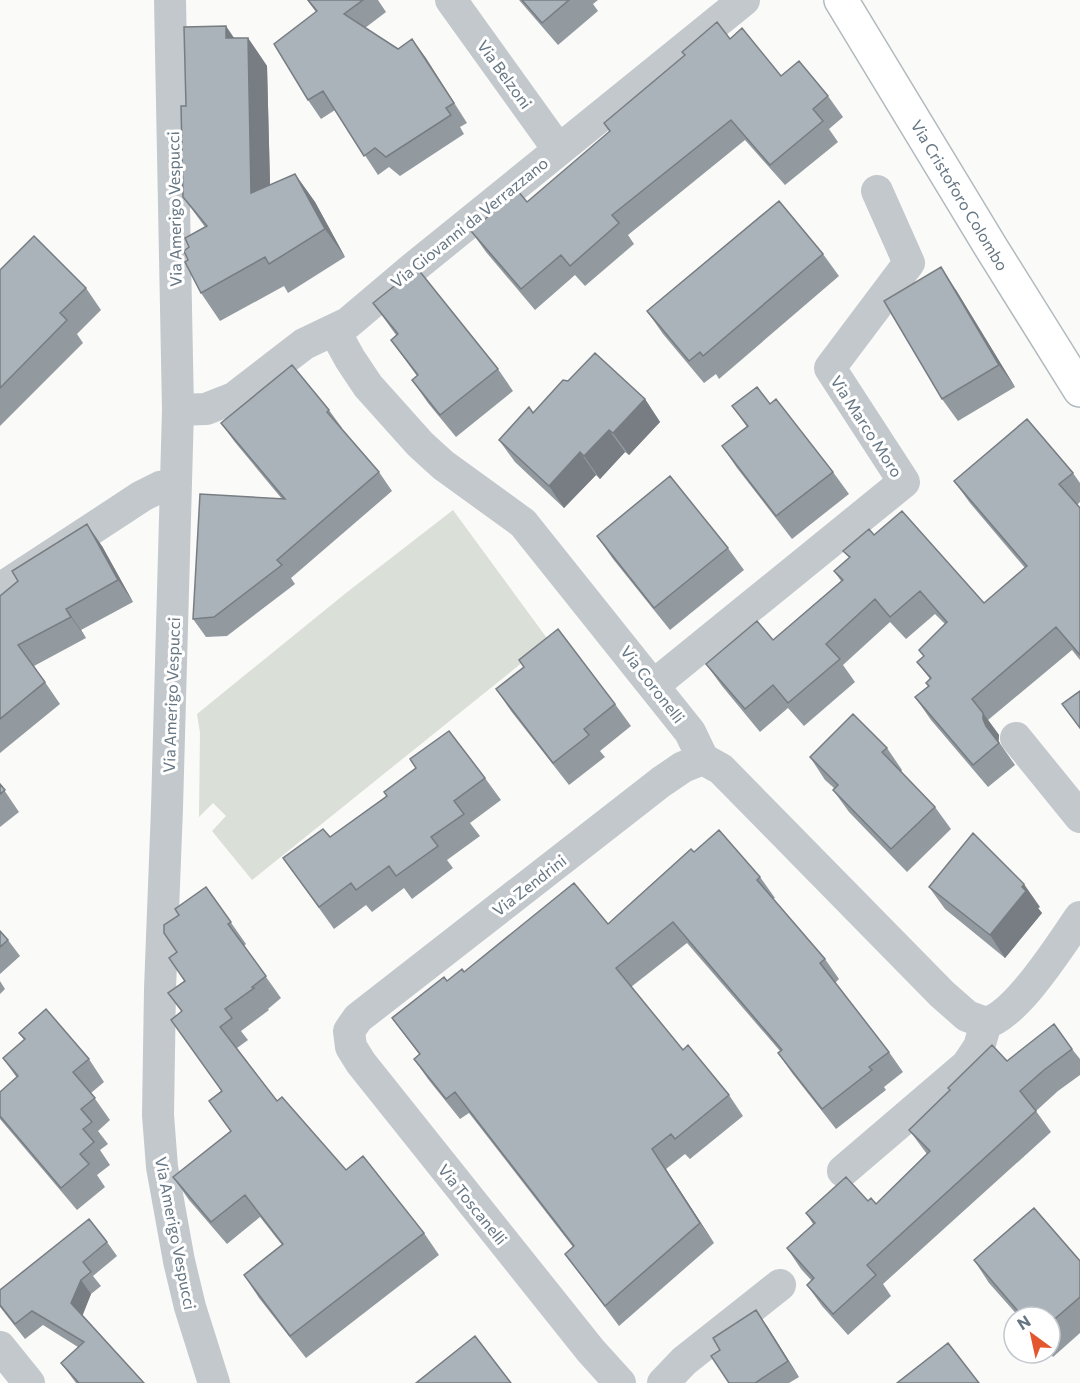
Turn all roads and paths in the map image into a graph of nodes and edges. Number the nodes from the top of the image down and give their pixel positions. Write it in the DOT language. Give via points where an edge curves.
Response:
graph roads {
  1 [pos="170,0"];
  2 [pos="451,0"];
  3 [pos="744,0"];
  4 [pos="841,0"];
  5 [pos="558,149"];
  6 [pos="877,191"];
  7 [pos="334,330"];
  8 [pos="1080,390"];
  9 [pos="178,411"];
  10 [pos="176,485"];
  11 [pos="0,589"];
  12 [pos="654,685"];
  13 [pos="1016,738"];
  14 [pos="703,759"];
  15 [pos="1080,817"];
  16 [pos="1080,917"];
  17 [pos="358,1018"];
  18 [pos="986,1023"];
  19 [pos="843,1171"];
  20 [pos="780,1285"];
  21 [pos="0,1347"];
  22 [pos="29,1383"];
  23 [pos="214,1383"];
  24 [pos="620,1383"];
  25 [pos="663,1383"];
  1 -- 9 [label="street, Via Amerigo Vespucci"];
  2 -- 5 [label="street, Via Belzoni"];
  3 -- 5 [label="street, Via Giovanni da Verrazzano"];
  4 -- 8 [label="street, Via Cristoforo Colombo"];
  5 -- 7 [label="street, Via Giovanni da Verrazzano" via="363,311"];
  6 -- 12 [label="street, Via Marco Moro" via="909,263 830,368 904,482"];
  7 -- 9 [label="street, Via Giovanni da Verrazzano" via="304,344 234,398 206,409"];
  7 -- 12 [label="street, Via Coronelli" via="368,386 400,423 444,465 523,523"];
  9 -- 10 [label="street, Via Amerigo Vespucci"];
  10 -- 11 [label="street" via="160,487 142,496"];
  10 -- 23 [label="street, Via Amerigo Vespucci" via="158,1115 162,1167 178,1261"];
  12 -- 14 [label="street, Via Coronelli" via="690,732"];
  13 -- 15 [label="street"];
  14 -- 17 [label="street, Via Zendrini" via="660,782"];
  14 -- 18 [label="street" via="721,768 942,994 967,1016"];
  16 -- 18 [label="street" via="1025,991 1003,1014"];
  17 -- 24 [label="street, Via Toscanelli" via="349,1031 353,1052 591,1352"];
  18 -- 19 [label="street" via="977,1052 967,1065"];
  20 -- 25 [label="street" via="684,1361"];
  21 -- 22 [label="street"];
}
